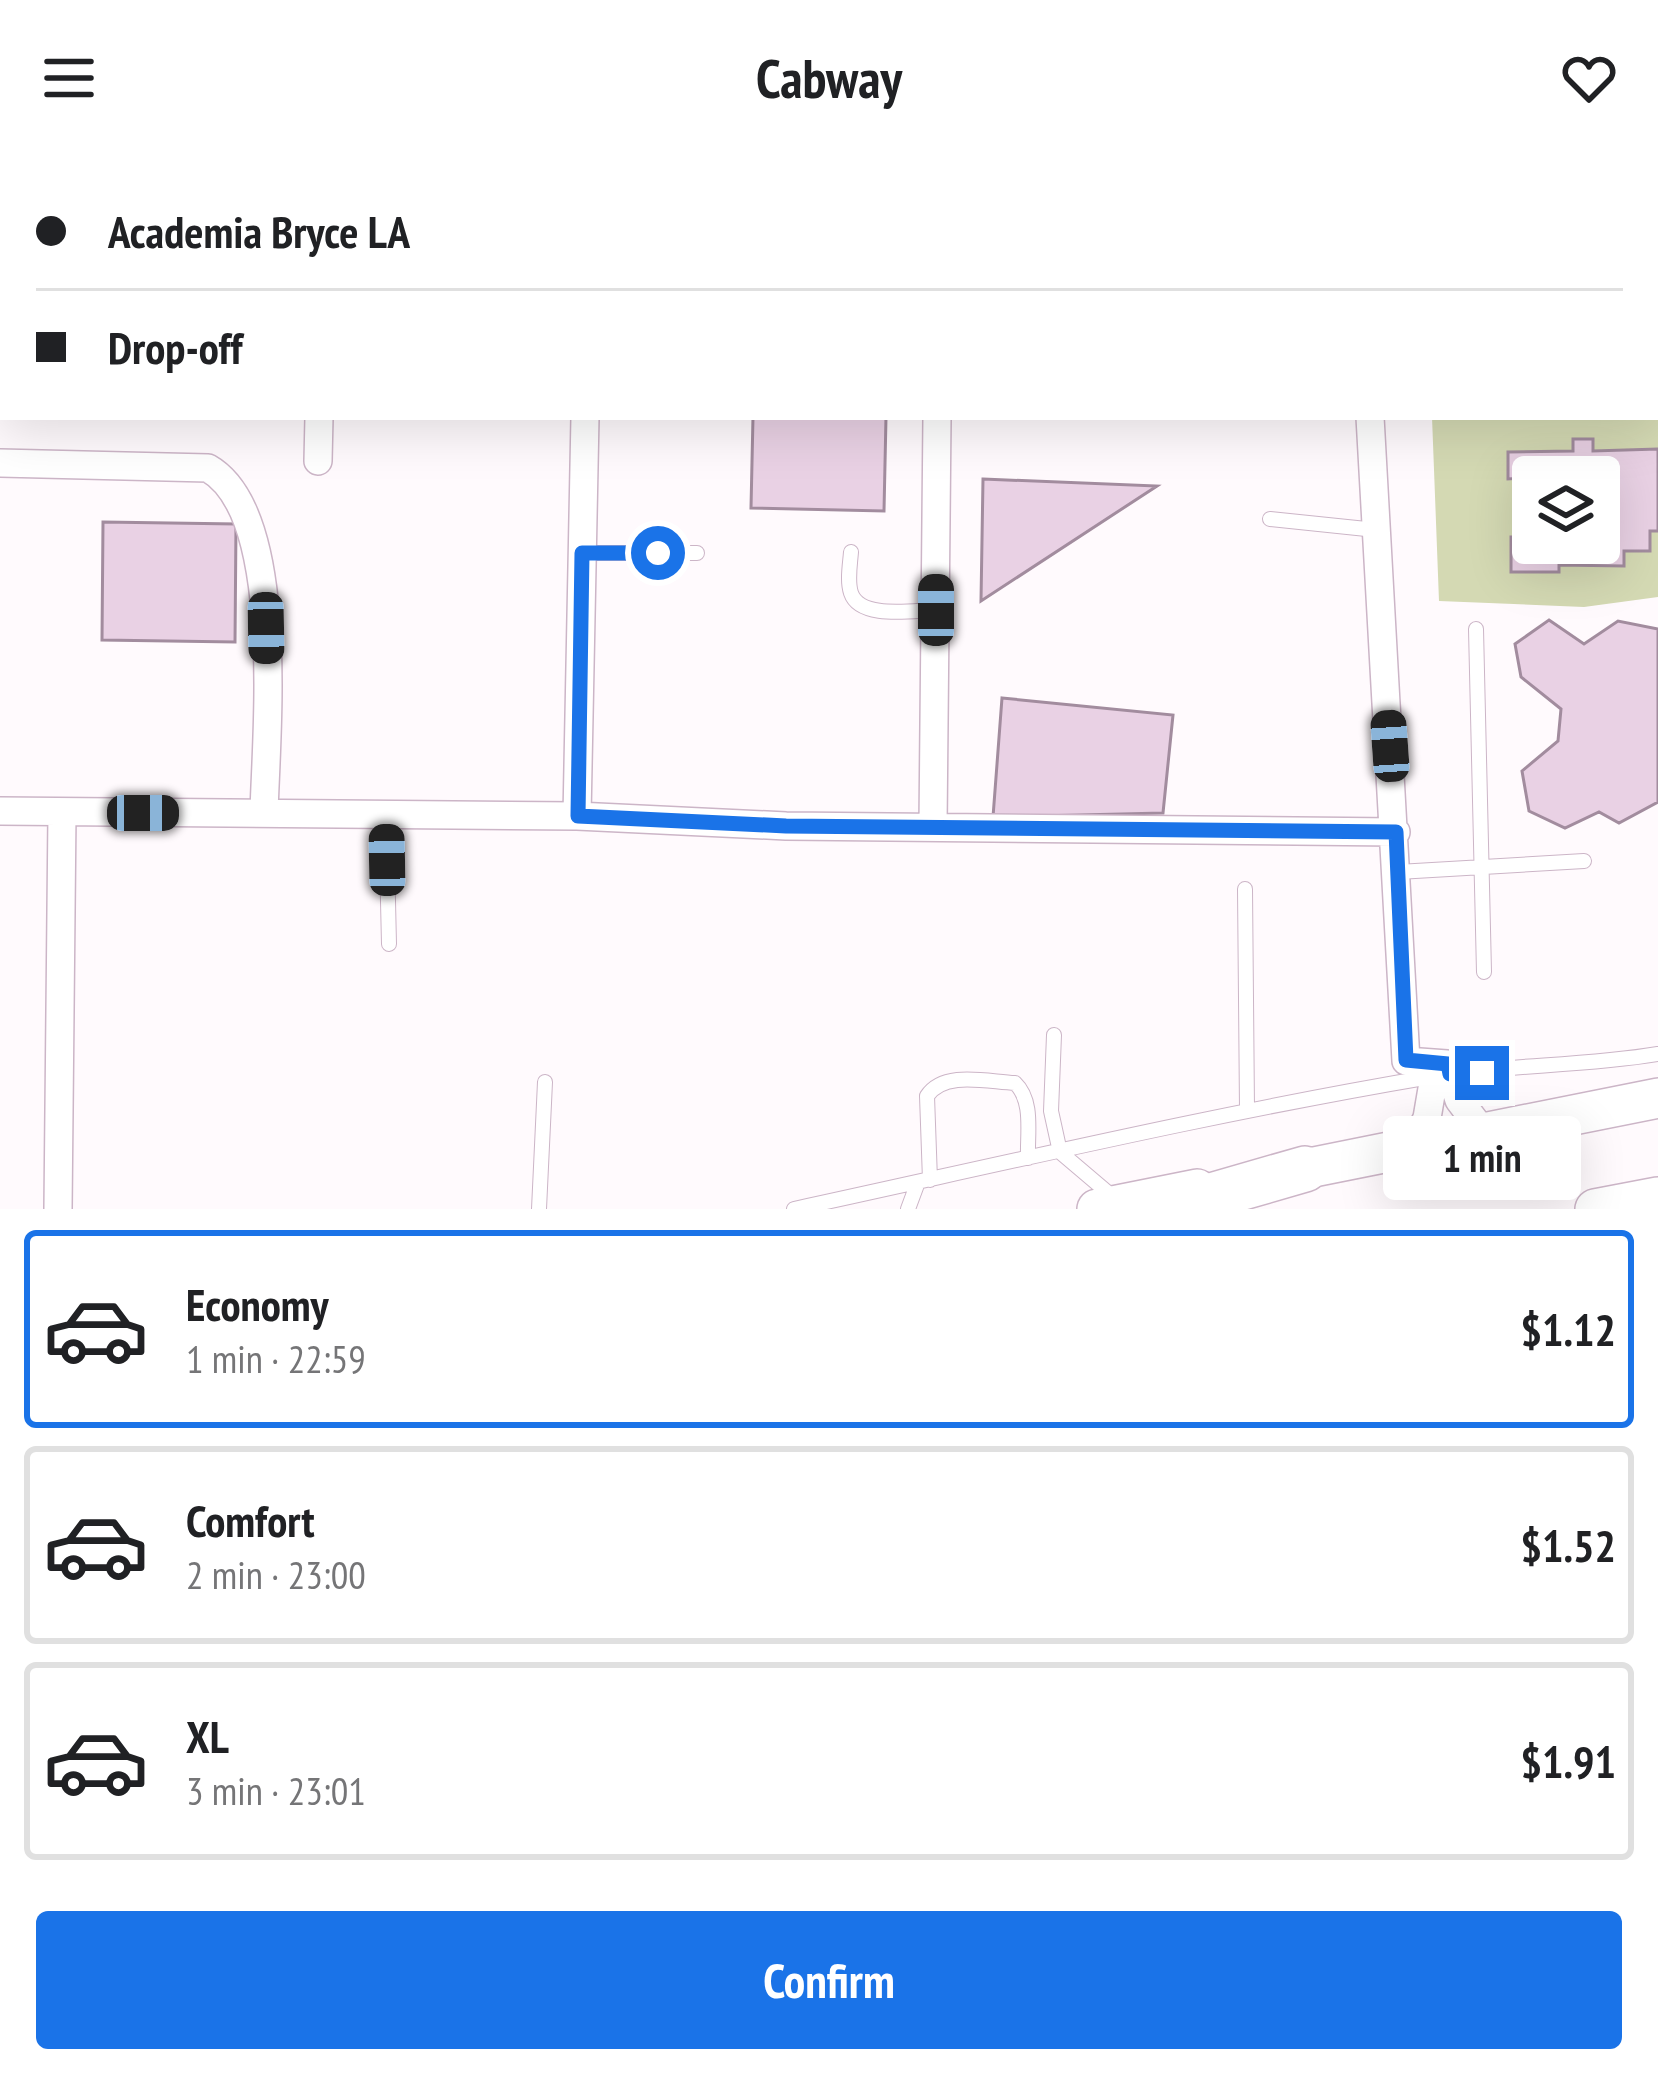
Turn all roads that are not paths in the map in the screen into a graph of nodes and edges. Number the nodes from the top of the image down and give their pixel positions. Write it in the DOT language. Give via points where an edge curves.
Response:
graph roads {
  1 [pos="319,420"];
  2 [pos="585,420"];
  3 [pos="937,420"];
  4 [pos="1370,420"];
  5 [pos="318,461"];
  6 [pos="0,463"];
  7 [pos="1270,519"];
  8 [pos="1376,530"];
  9 [pos="851,552"];
  10 [pos="582,553"];
  11 [pos="697,553"];
  12 [pos="936,610"];
  13 [pos="1475,629"];
  14 [pos="0,812"];
  15 [pos="62,813"];
  16 [pos="264,814"];
  17 [pos="578,816"];
  18 [pos="386,817"];
  19 [pos="933,826"];
  20 [pos="1396,832"];
  21 [pos="1584,861"];
  22 [pos="1480,867"];
  23 [pos="1398,872"];
  24 [pos="1245,889"];
  25 [pos="389,944"];
  26 [pos="1484,972"];
  27 [pos="1054,1035"];
  28 [pos="1658,1054"];
  29 [pos="1443,1075"];
  30 [pos="545,1082"];
  31 [pos="1658,1098"];
  32 [pos="1247,1109"];
  33 [pos="1484,1133"];
  34 [pos="1414,1148"];
  35 [pos="1060,1152"];
  36 [pos="1028,1159"];
  37 [pos="1305,1168"];
  38 [pos="924,1181"];
  39 [pos="1658,1197"];
  40 [pos="1109,1207"];
  41 [pos="58,1209"];
  42 [pos="539,1209"];
  43 [pos="794,1209"];
  44 [pos="908,1209"];
  45 [pos="1166,1209"];
  46 [pos="1595,1209"];
  1 -- 5 [label="street"];
  2 -- 10 [label="street"];
  3 -- 12 [label="street"];
  4 -- 8 [label="street"];
  6 -- 16 [label="street" via="208,469 229,486 250,527 263,583"];
  7 -- 8 [label="lane"];
  8 -- 20 [label="street"];
  9 -- 12 [label="lane" via="856,602"];
  10 -- 11 [label="lane"];
  10 -- 17 [label="street"];
  12 -- 19 [label="street"];
  13 -- 22 [label="lane"];
  14 -- 15 [label="street"];
  15 -- 16 [label="street"];
  15 -- 41 [label="street"];
  16 -- 18 [label="street"];
  17 -- 18 [label="street"];
  17 -- 19 [label="street"];
  18 -- 25 [label="lane"];
  19 -- 20 [label="street"];
  20 -- 23 [label="street"];
  21 -- 22 [label="lane"];
  22 -- 23 [label="lane"];
  22 -- 26 [label="lane"];
  23 -- 29 [label="street" via="1406,1060"];
  24 -- 32 [label="lane"];
  27 -- 35 [label="lane" via="1051,1111"];
  28 -- 29 [label="lane"];
  29 -- 32 [label="lane"];
  29 -- 33 [label="street"];
  29 -- 34 [label="street"];
  30 -- 42 [label="lane"];
  31 -- 33 [label="main road"];
  32 -- 35 [label="lane"];
  33 -- 34 [label="main road"];
  34 -- 37 [label="main road"];
  35 -- 36 [label="lane"];
  35 -- 40 [label="lane"];
  36 -- 38 [label="lane"];
  36 -- 38 [label="lane" via="1022,1088 947,1080 927,1096"];
  37 -- 40 [label="main road"];
  37 -- 45 [label="main road"];
  38 -- 43 [label="lane"];
  38 -- 44 [label="lane"];
  39 -- 46 [label="main road"];
}
